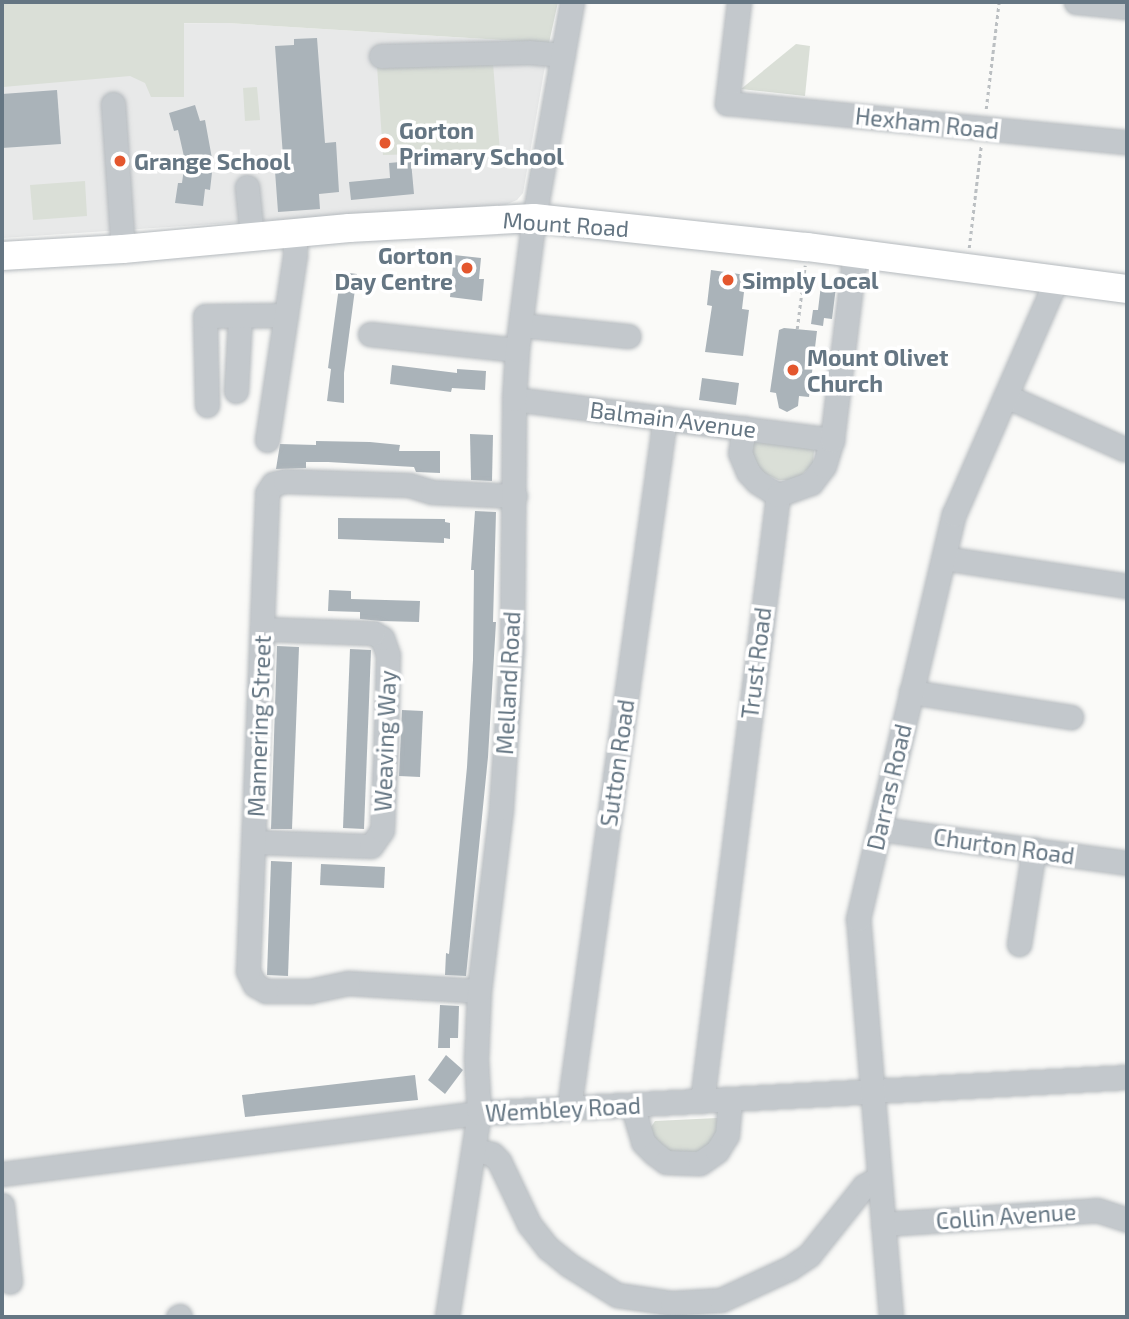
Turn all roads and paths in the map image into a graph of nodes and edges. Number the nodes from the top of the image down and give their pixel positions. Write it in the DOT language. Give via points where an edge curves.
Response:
graph roads {
  1 [pos="572,2"];
  2 [pos="739,2"];
  3 [pos="1076,2"];
  4 [pos="1127,7"];
  5 [pos="381,55"];
  6 [pos="562,55"];
  7 [pos="113,104"];
  8 [pos="1127,142"];
  9 [pos="247,187"];
  10 [pos="534,218"];
  11 [pos="295,232"];
  12 [pos="251,236"];
  13 [pos="807,247"];
  14 [pos="123,249"];
  15 [pos="855,253"];
  16 [pos="2,256"];
  17 [pos="1056,281"];
  18 [pos="1127,289"];
  19 [pos="286,315"];
  20 [pos="240,316"];
  21 [pos="521,324"];
  22 [pos="797,329"];
  23 [pos="370,334"];
  24 [pos="628,336"];
  25 [pos="517,350"];
  26 [pos="236,391"];
  27 [pos="1006,396"];
  28 [pos="514,399"];
  29 [pos="207,405"];
  30 [pos="665,418"];
  31 [pos="744,428"];
  32 [pos="267,440"];
  33 [pos="832,440"];
  34 [pos="1124,449"];
  35 [pos="778,495"];
  36 [pos="515,496"];
  37 [pos="943,558"];
  38 [pos="1127,586"];
  39 [pos="262,629"];
  40 [pos="911,692"];
  41 [pos="1071,717"];
  42 [pos="880,829"];
  43 [pos="255,842"];
  44 [pos="1034,849"];
  45 [pos="1127,863"];
  46 [pos="1019,944"];
  47 [pos="479,991"];
  48 [pos="1127,1077"];
  49 [pos="871,1092"];
  50 [pos="730,1100"];
  51 [pos="702,1101"];
  52 [pos="632,1105"];
  53 [pos="569,1108"];
  54 [pos="479,1113"];
  55 [pos="474,1149"];
  56 [pos="2,1174"];
  57 [pos="879,1178"];
  58 [pos="2,1206"];
  59 [pos="1127,1220"];
  60 [pos="883,1224"];
  61 [pos="10,1282"];
  62 [pos="447,1317"];
  63 [pos="891,1317"];
  1 -- 6 [label="street, Melland Road"];
  2 -- 8 [label="street, Hexham Road" via="727,103"];
  3 -- 4 [label="street"];
  5 -- 6 [label="street"];
  6 -- 10 [label="street, Melland Road"];
  7 -- 14 [label="street"];
  9 -- 12 [label="street"];
  10 -- 11 [label="main road, Mount Road"];
  10 -- 13 [label="main road, Mount Road"];
  10 -- 21 [label="street, Melland Road"];
  11 -- 12 [label="main road, Mount Road"];
  11 -- 19 [label="street"];
  12 -- 14 [label="main road, Mount Road"];
  13 -- 15 [label="main road, Mount Road"];
  13 -- 22 [label="path"];
  14 -- 16 [label="main road, Mount Road"];
  15 -- 17 [label="main road, Mount Road"];
  15 -- 33 [label="street"];
  17 -- 18 [label="main road, Mount Road"];
  17 -- 27 [label="street, Darras Road"];
  19 -- 20 [label="street"];
  19 -- 32 [label="street"];
  20 -- 26 [label="street"];
  20 -- 29 [label="street" via="205,316"];
  21 -- 24 [label="street"];
  21 -- 25 [label="street, Melland Road"];
  23 -- 25 [label="street"];
  25 -- 28 [label="street, Melland Road"];
  27 -- 34 [label="street"];
  27 -- 37 [label="street, Darras Road" via="954,514"];
  28 -- 30 [label="street, Balmain Avenue"];
  28 -- 36 [label="street, Melland Road"];
  30 -- 31 [label="street, Balmain Avenue"];
  30 -- 53 [label="street, Sutton Road"];
  31 -- 33 [label="street, Balmain Avenue"];
  31 -- 35 [label="street" via="740,453 748,472"];
  33 -- 35 [label="street" via="824,466 811,483"];
  35 -- 51 [label="street, Trust Road"];
  36 -- 39 [label="street, Mannering Street" via="432,492 397,484 273,484 267,493"];
  36 -- 47 [label="street, Melland Road" via="512,659 501,808"];
  37 -- 38 [label="street"];
  37 -- 40 [label="street, Darras Road"];
  39 -- 43 [label="street, Mannering Street"];
  39 -- 43 [label="street, Weaving Way" via="373,633 382,639 388,655 385,748 382,830 371,846"];
  40 -- 41 [label="street"];
  40 -- 42 [label="street, Darras Road"];
  42 -- 44 [label="street, Churton Road"];
  42 -- 49 [label="street, Darras Road" via="859,919"];
  43 -- 47 [label="street, Mannering Street" via="248,971 255,985 290,993 348,983"];
  44 -- 45 [label="street, Churton Road"];
  44 -- 46 [label="street"];
  47 -- 54 [label="street, Melland Road"];
  48 -- 49 [label="street, Wembley Road"];
  49 -- 50 [label="street, Wembley Road"];
  49 -- 57 [label="street, Darras Road"];
  50 -- 51 [label="street, Wembley Road"];
  50 -- 52 [label="street" via="727,1135 717,1151 700,1163 666,1162 654,1153 643,1142"];
  51 -- 52 [label="street, Wembley Road"];
  52 -- 53 [label="street, Wembley Road"];
  53 -- 54 [label="street, Wembley Road"];
  54 -- 55 [label="street, Melland Road"];
  54 -- 56 [label="street, Wembley Road"];
  55 -- 57 [label="street" via="499,1161 529,1224 569,1265 617,1295 672,1303 721,1300 780,1274 809,1255 864,1186"];
  55 -- 62 [label="street, Melland Road"];
  57 -- 60 [label="street, Darras Road"];
  58 -- 61 [label="street"];
  59 -- 60 [label="street, Collin Avenue" via="1097,1209"];
  60 -- 63 [label="street, Darras Road"];
}
